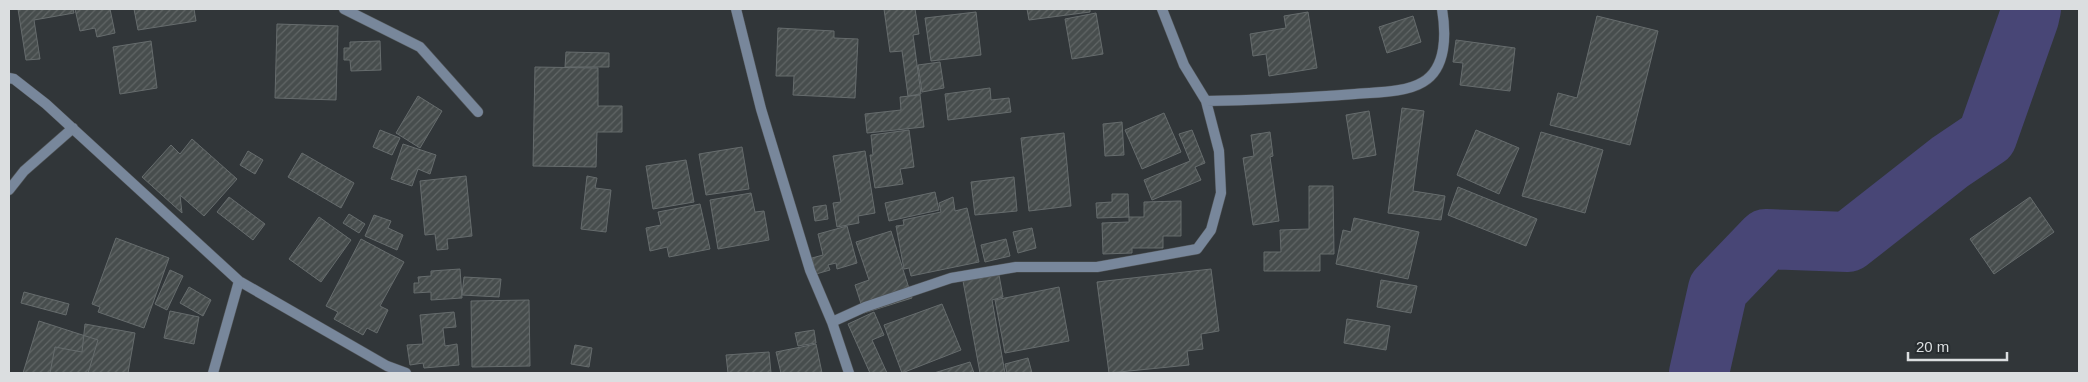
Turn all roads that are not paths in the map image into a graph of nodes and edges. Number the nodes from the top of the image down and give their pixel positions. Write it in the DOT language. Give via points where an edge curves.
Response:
graph roads {
  1 [pos="344,9"];
  2 [pos="736,9"];
  3 [pos="1162,9"];
  4 [pos="1442,9"];
  5 [pos="9,78"];
  6 [pos="1206,101"];
  7 [pos="478,112"];
  8 [pos="73,128"];
  9 [pos="9,190"];
  10 [pos="239,281"];
  11 [pos="832,322"];
  12 [pos="213,373"];
  13 [pos="406,373"];
  14 [pos="849,373"];
  1 -- 7 [label="street" via="420,47"];
  2 -- 11 [label="street" via="761,109 810,270"];
  3 -- 6 [label="street" via="1184,65"];
  4 -- 6 [label="street" via="1444,50 1438,65 1423,82 1395,91 1295,99"];
  5 -- 8 [label="street"];
  6 -- 11 [label="street" via="1219,151 1221,193 1211,230 1197,249 1097,267 1016,268 951,278"];
  8 -- 9 [label="street" via="24,171"];
  8 -- 10 [label="street"];
  10 -- 12 [label="street"];
  10 -- 13 [label="street" via="387,366"];
  11 -- 14 [label="street"];
}
